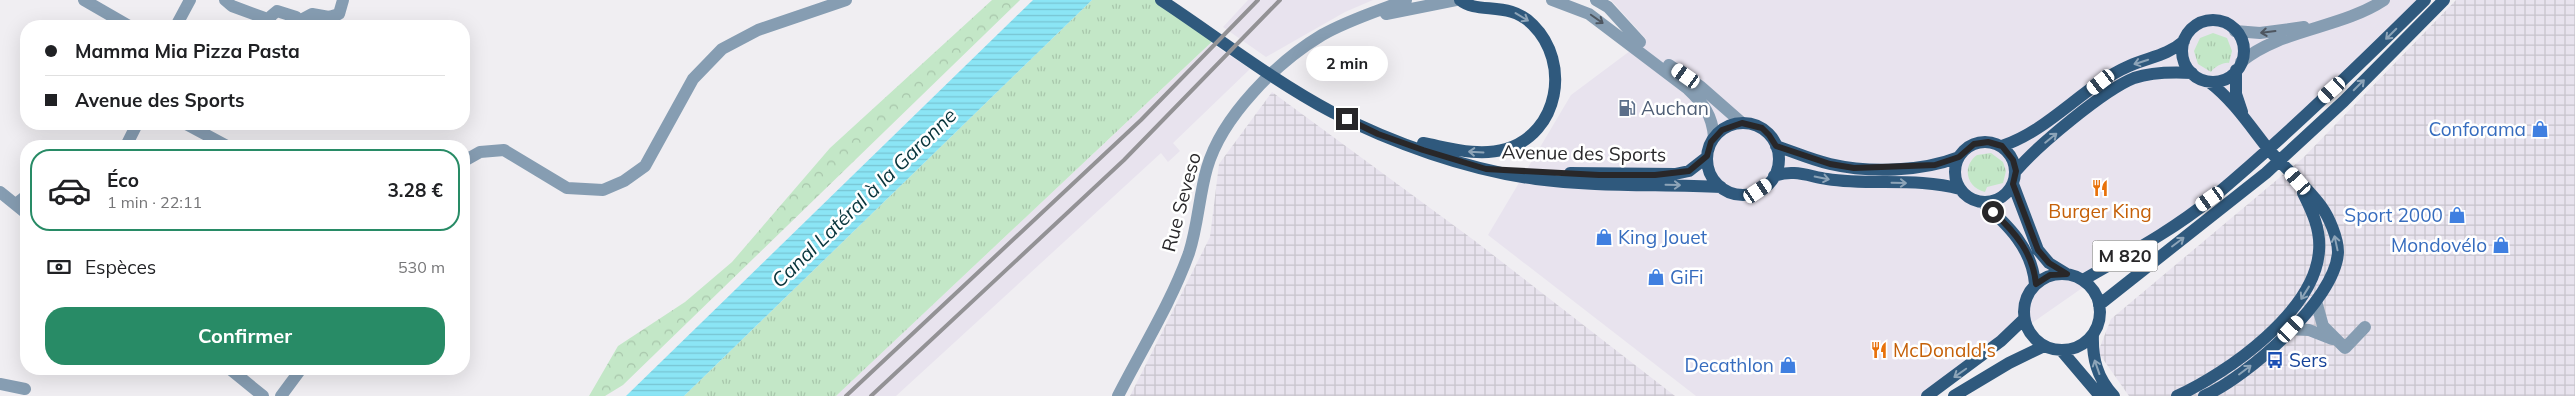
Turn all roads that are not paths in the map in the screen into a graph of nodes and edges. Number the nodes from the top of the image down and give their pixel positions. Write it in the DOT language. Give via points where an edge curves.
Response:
graph roads {
  1 [pos="84,0"];
  2 [pos="190,0"];
  3 [pos="225,0"];
  4 [pos="343,0"];
  5 [pos="846,0"];
  6 [pos="1161,0"];
  7 [pos="1406,0"];
  8 [pos="1458,0"];
  9 [pos="1552,0"];
  10 [pos="1596,0"];
  11 [pos="2384,0"];
  12 [pos="2426,0"];
  13 [pos="2444,0"];
  14 [pos="1366,16"];
  15 [pos="119,20"];
  16 [pos="179,20"];
  17 [pos="262,20"];
  18 [pos="271,20"];
  19 [pos="298,20"];
  20 [pos="305,20"];
  21 [pos="2334,23"];
  22 [pos="2235,31"];
  23 [pos="2184,41"];
  24 [pos="2239,66"];
  25 [pos="2192,74"];
  26 [pos="2209,82"];
  27 [pos="2244,117"];
  28 [pos="1742,123"];
  29 [pos="197,130"];
  30 [pos="1378,134"];
  31 [pos="1714,137"];
  32 [pos="216,140"];
  33 [pos="1776,146"];
  34 [pos="2002,146"];
  35 [pos="1707,156"];
  36 [pos="1959,157"];
  37 [pos="470,158"];
  38 [pos="1486,169"];
  39 [pos="1774,176"];
  40 [pos="2015,178"];
  41 [pos="2298,181"];
  42 [pos="1720,187"];
  43 [pos="1960,188"];
  44 [pos="0,192"];
  45 [pos="20,201"];
  46 [pos="1982,202"];
  47 [pos="16,204"];
  48 [pos="20,208"];
  49 [pos="2067,274"];
  50 [pos="2083,280"];
  51 [pos="2036,284"];
  52 [pos="2316,301"];
  53 [pos="2099,305"];
  54 [pos="2024,319"];
  55 [pos="2365,327"];
  56 [pos="2291,329"];
  57 [pos="2093,334"];
  58 [pos="2338,342"];
  59 [pos="2044,346"];
  60 [pos="2061,350"];
  61 [pos="240,375"];
  62 [pos="297,375"];
  63 [pos="0,384"];
  64 [pos="25,390"];
  65 [pos="263,396"];
  66 [pos="281,396"];
  67 [pos="1118,396"];
  68 [pos="1926,396"];
  69 [pos="1954,396"];
  70 [pos="2100,396"];
  71 [pos="2114,396"];
  72 [pos="2177,396"];
  73 [pos="2204,396"];
  1 -- 15 [label="street"];
  2 -- 16 [label="street"];
  3 -- 17 [label="street"];
  4 -- 20 [label="street" via="339,14 329,17 312,14"];
  5 -- 37 [label="street" via="758,30 722,49 693,79 645,166 624,181 603,190 567,188 504,150 480,152"];
  6 -- 30 [label="main road, Avenue des Sports" via="1296,91"];
  7 -- 14 [label="street, Rue Seveso"];
  8 -- 14 [label="street, Rue Seveso"];
  8 -- 30 [label="main road, one-way" via="1467,6 1501,8 1518,14 1543,36 1556,70 1552,106 1532,135 1519,144 1491,152 1474,153"];
  9 -- 31 [label="street, one-way" via="1589,14 1688,90 1710,115"];
  10 -- 28 [label="street" via="1608,7 1628,32 1648,49 1701,87"];
  11 -- 21 [label="street"];
  12 -- 50 [label="main road, M 820, one-way" via="2210,199 2141,247"];
  53 -- 13 [label="main road, M 820, one-way" via="2299,144"];
  14 -- 67 [label="street, Rue Seveso" via="1330,32 1301,50 1260,87 1226,126 1207,168 1196,228 1180,276"];
  18 -- 19 [label="street" via="277,11"];
  21 -- 22 [label="street, one-way" via="2260,33"];
  21 -- 24 [label="street" via="2263,46"];
  22 -- 23 [label="main road" via="2223,22 2203,22 2191,29"];
  22 -- 24 [label="main road" via="2243,48"];
  23 -- 25 [label="main road" via="2184,61"];
  23 -- 34 [label="main road, one-way" via="2171,52 2115,72 2039,128"];
  24 -- 26 [label="main road" via="2222,80"];
  24 -- 27 [label="main road" via="2236,94"];
  25 -- 26 [label="main road"];
  40 -- 25 [label="main road, one-way" via="2032,153 2121,84 2147,75"];
  26 -- 27 [label="main road"];
  27 -- 41 [label="main road"];
  28 -- 31 [label="main road" via="1731,125"];
  28 -- 33 [label="main road" via="1762,128"];
  29 -- 32 [label="street"];
  30 -- 38 [label="main road, Avenue des Sports"];
  31 -- 35 [label="main road"];
  33 -- 36 [label="main road" via="1830,164 1854,168 1935,165"];
  33 -- 39 [label="main road" via="1778,161"];
  34 -- 36 [label="main road" via="1981,142 1968,147"];
  34 -- 40 [label="main road" via="2010,154"];
  35 -- 38 [label="main road, Avenue des Sports" via="1689,171 1655,175"];
  35 -- 42 [label="main road" via="1712,177"];
  36 -- 43 [label="main road" via="1955,176"];
  38 -- 42 [label="main road, Avenue des Sports, one-way" via="1544,180"];
  39 -- 42 [label="main road" via="1767,186 1748,194"];
  39 -- 43 [label="main road, one-way" via="1794,172 1846,182 1935,184"];
  40 -- 46 [label="main road" via="2001,198"];
  40 -- 49 [label="main road" via="2038,250 2049,263"];
  52 -- 41 [label="main road, one-way" via="2335,268 2338,251 2321,206"];
  41 -- 72 [label="main road, one-way" via="2318,232 2316,269 2308,287 2250,350"];
  43 -- 46 [label="main road" via="1967,196"];
  44 -- 47 [label="street"];
  45 -- 47 [label="street"];
  46 -- 51 [label="main road" via="2010,228 2026,249"];
  47 -- 48 [label="street"];
  49 -- 50 [label="main road"];
  49 -- 51 [label="main road" via="2050,275"];
  50 -- 53 [label="main road" via="2095,293"];
  51 -- 54 [label="main road" via="2026,298"];
  52 -- 56 [label="main road"];
  52 -- 58 [label="street" via="2323,326"];
  53 -- 57 [label="main road" via="2100,318"];
  54 -- 59 [label="main road" via="2028,331"];
  54 -- 68 [label="main road, one-way" via="1985,353"];
  55 -- 58 [label="street" via="2345,348"];
  56 -- 58 [label="street" via="2321,333"];
  73 -- 56 [label="main road, one-way" via="2247,369"];
  57 -- 60 [label="main road" via="2081,346"];
  71 -- 57 [label="main road, one-way" via="2096,369"];
  59 -- 60 [label="main road"];
  59 -- 69 [label="main road"];
  60 -- 70 [label="main road"];
  61 -- 65 [label="street"];
  62 -- 66 [label="street"];
  63 -- 64 [label="street"];
}
